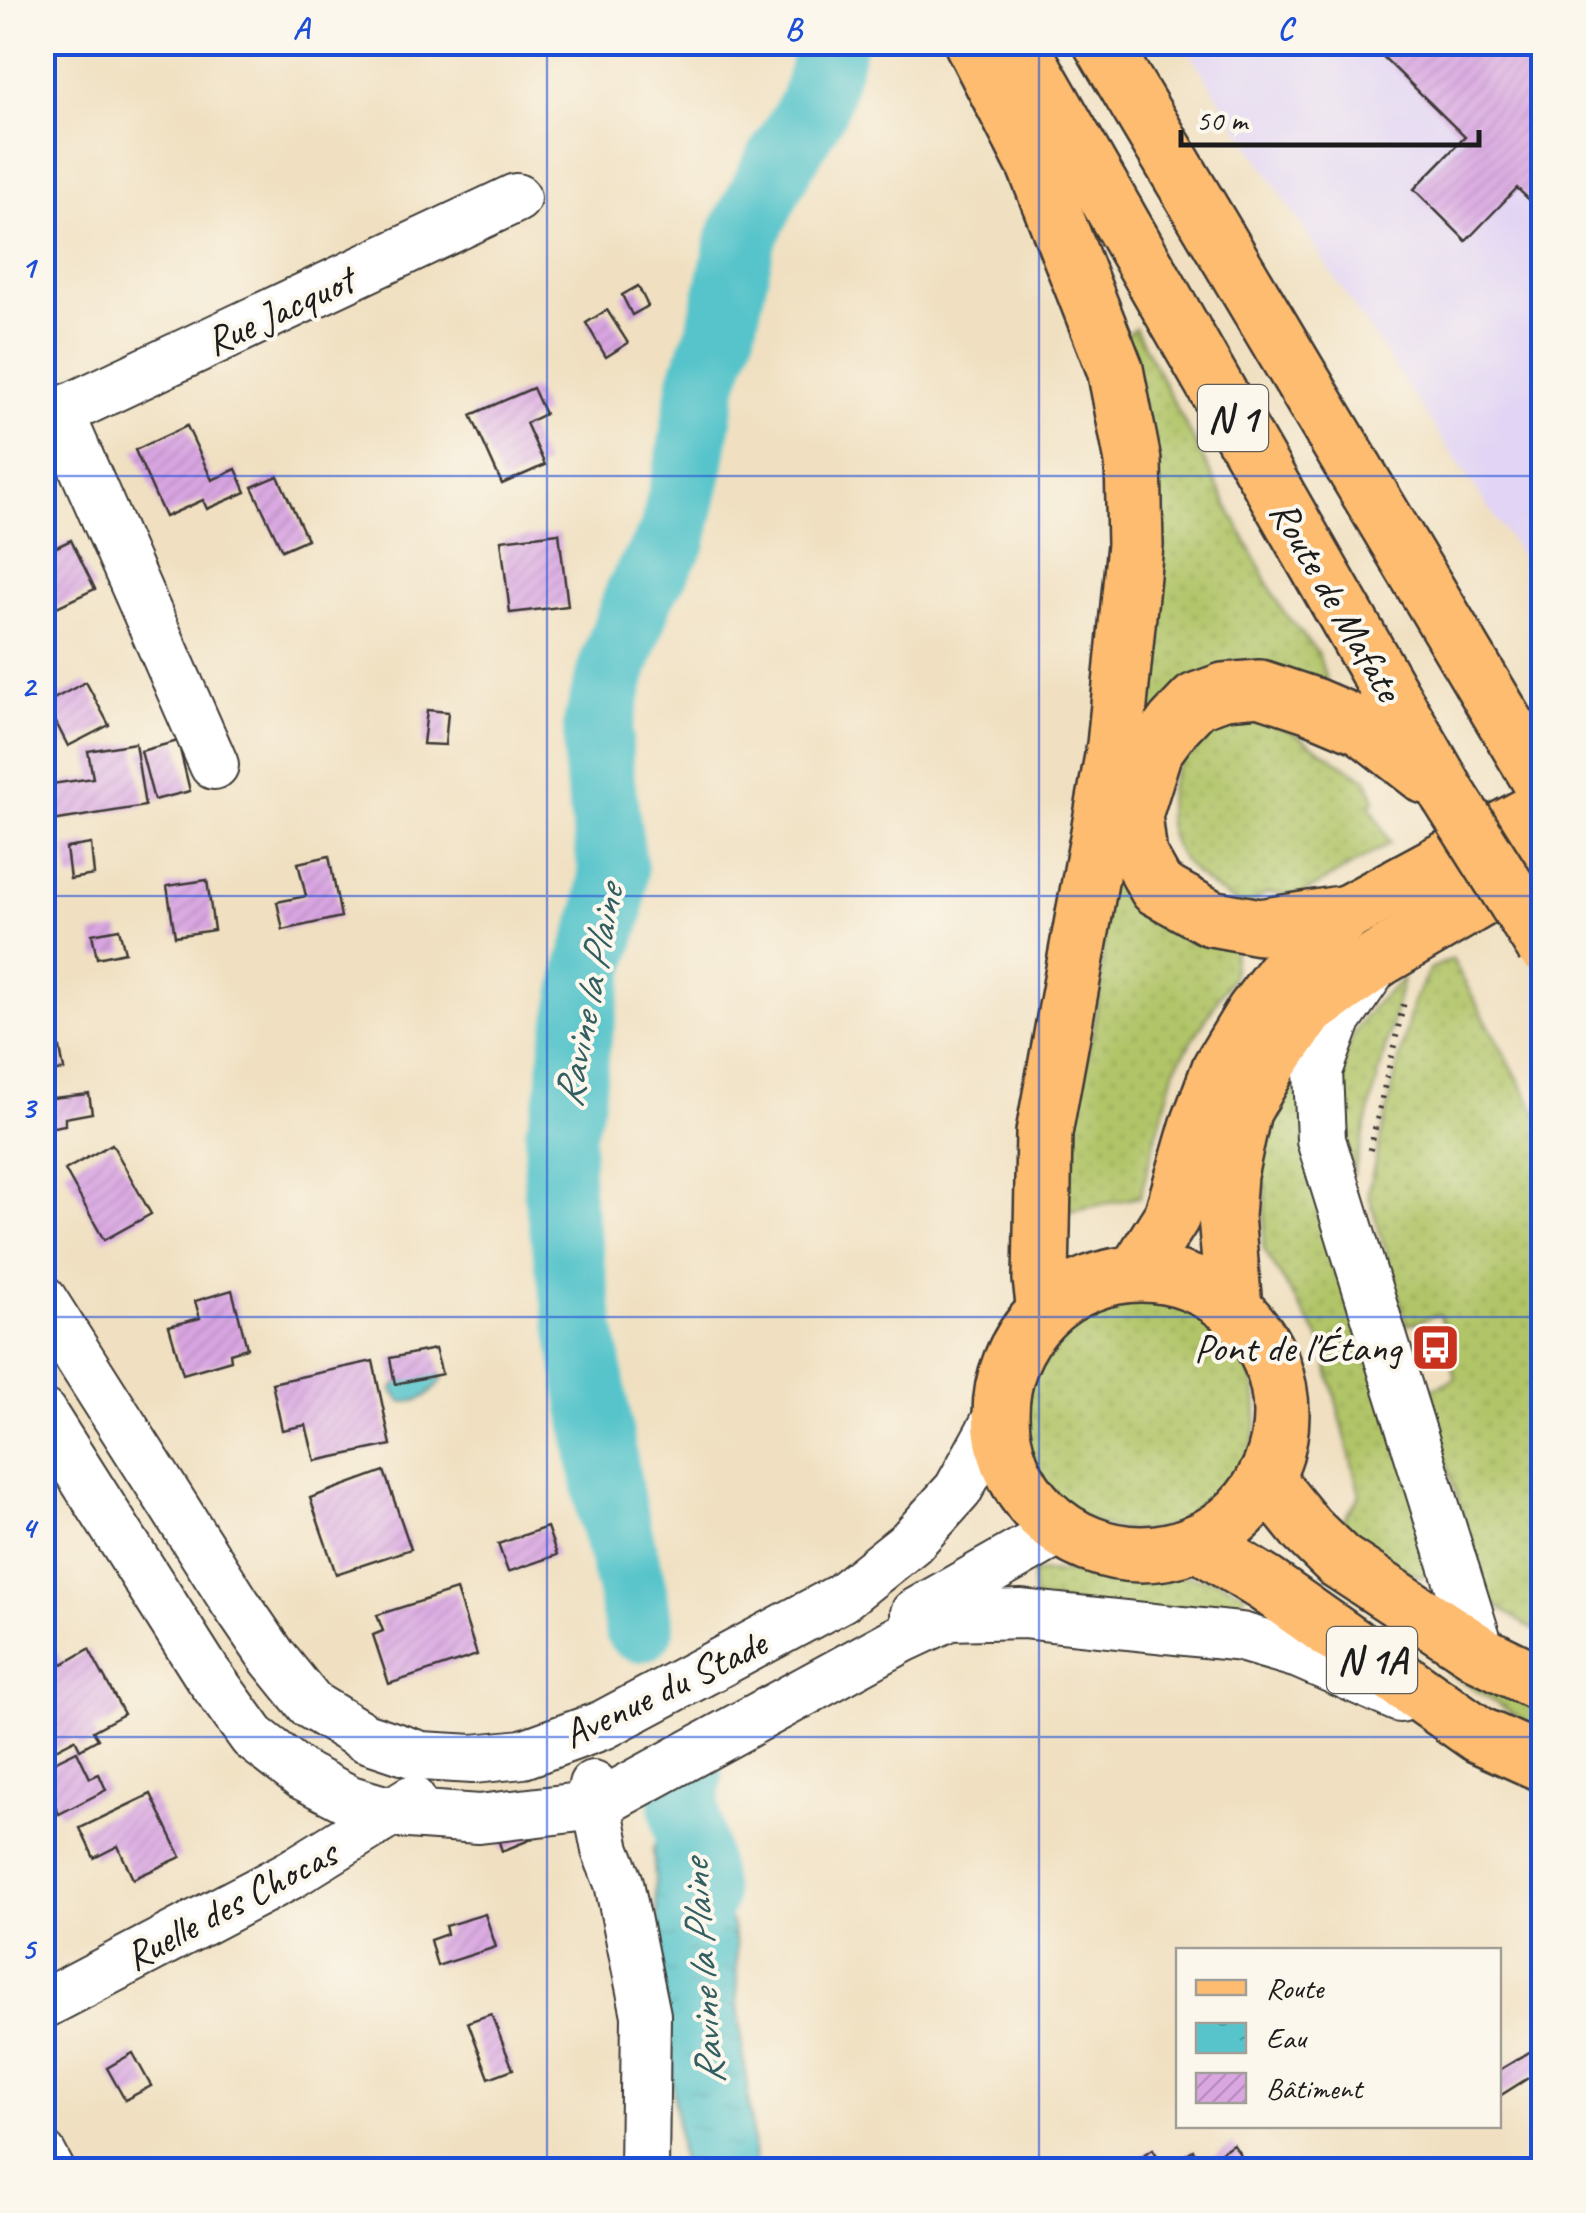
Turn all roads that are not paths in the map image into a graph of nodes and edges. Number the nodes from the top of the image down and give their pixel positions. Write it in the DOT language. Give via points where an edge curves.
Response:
graph roads {
  1 [pos="972,42"];
  2 [pos="1018,42"];
  3 [pos="1101,42"];
  4 [pos="516,198"];
  5 [pos="51,418"];
  6 [pos="214,765"];
  7 [pos="1544,787"];
  8 [pos="1448,794"];
  9 [pos="1544,807"];
  10 [pos="1544,862"];
  11 [pos="1347,914"];
  12 [pos="1544,946"];
  13 [pos="1393,974"];
  14 [pos="1136,1273"];
  15 [pos="42,1277"];
  16 [pos="42,1299"];
  17 [pos="1234,1308"];
  18 [pos="1044,1312"];
  19 [pos="42,1374"];
  20 [pos="1001,1412"];
  21 [pos="42,1413"];
  22 [pos="1265,1478"];
  23 [pos="1061,1530"];
  24 [pos="1196,1542"];
  25 [pos="1481,1654"];
  26 [pos="1544,1685"];
  27 [pos="1479,1735"];
  28 [pos="1544,1764"];
  29 [pos="1544,1779"];
  30 [pos="595,1795"];
  31 [pos="404,1805"];
  32 [pos="42,2005"];
  33 [pos="42,2155"];
  34 [pos="50,2170"];
  35 [pos="644,2170"];
  1 -- 18 [label="main road" via="1035,166 1115,369 1133,461 1135,545 1116,746 1044,1132"];
  2 -- 8 [label="main road, Route de Mafate / N 1"];
  3 -- 7 [label="main road, Route de Mafate / N 1"];
  4 -- 5 [label="street, Rue Jacquot"];
  5 -- 6 [label="street"];
  8 -- 11 [label="main road" via="1363,727 1260,688 1196,701 1174,724 1154,750 1134,815 1139,856 1157,888 1211,918 1260,926"];
  8 -- 12 [label="main road, Route de Mafate / N 1, bridge"];
  9 -- 11 [label="main road"];
  10 -- 13 [label="main road"];
  11 -- 14 [label="main road" via="1288,967 1220,1068 1172,1216"];
  13 -- 17 [label="main road" via="1307,1010 1243,1111 1226,1216"];
  13 -- 25 [label="street" via="1337,1020 1318,1071 1321,1140"];
  14 -- 17 [label="main road" via="1171,1276"];
  14 -- 18 [label="main road" via="1102,1279"];
  15 -- 20 [label="street" via="276,1646 318,1693 383,1728 456,1748 537,1734 610,1702 853,1565 912,1518"];
  16 -- 20 [label="street, Avenue du Stade" via="236,1604 310,1705 364,1736 421,1756 523,1754 603,1725 841,1598 911,1542 958,1490"];
  17 -- 22 [label="main road" via="1258,1336 1281,1406 1278,1443"];
  18 -- 20 [label="main road" via="1006,1375"];
  19 -- 31 [label="street" via="269,1725 336,1771"];
  20 -- 23 [label="main road" via="1016,1479"];
  21 -- 31 [label="street" via="252,1736 302,1775 350,1800"];
  22 -- 24 [label="main road" via="1248,1505"];
  22 -- 25 [label="main road, N 1A" via="1339,1561"];
  23 -- 24 [label="main road" via="1127,1554 1162,1553"];
  23 -- 30 [label="street, Avenue du Stade"];
  24 -- 27 [label="main road, N 1A"];
  25 -- 26 [label="main road, N 1A"];
  27 -- 28 [label="main road, N 1A"];
  27 -- 29 [label="street"];
  27 -- 30 [label="street" via="1299,1654 1241,1637 1022,1614 950,1616"];
  30 -- 31 [label="street" via="479,1819"];
  30 -- 35 [label="street" via="646,2014"];
  31 -- 32 [label="street, Ruelle des Chocas" via="290,1874"];
  33 -- 34 [label="street"];
}
